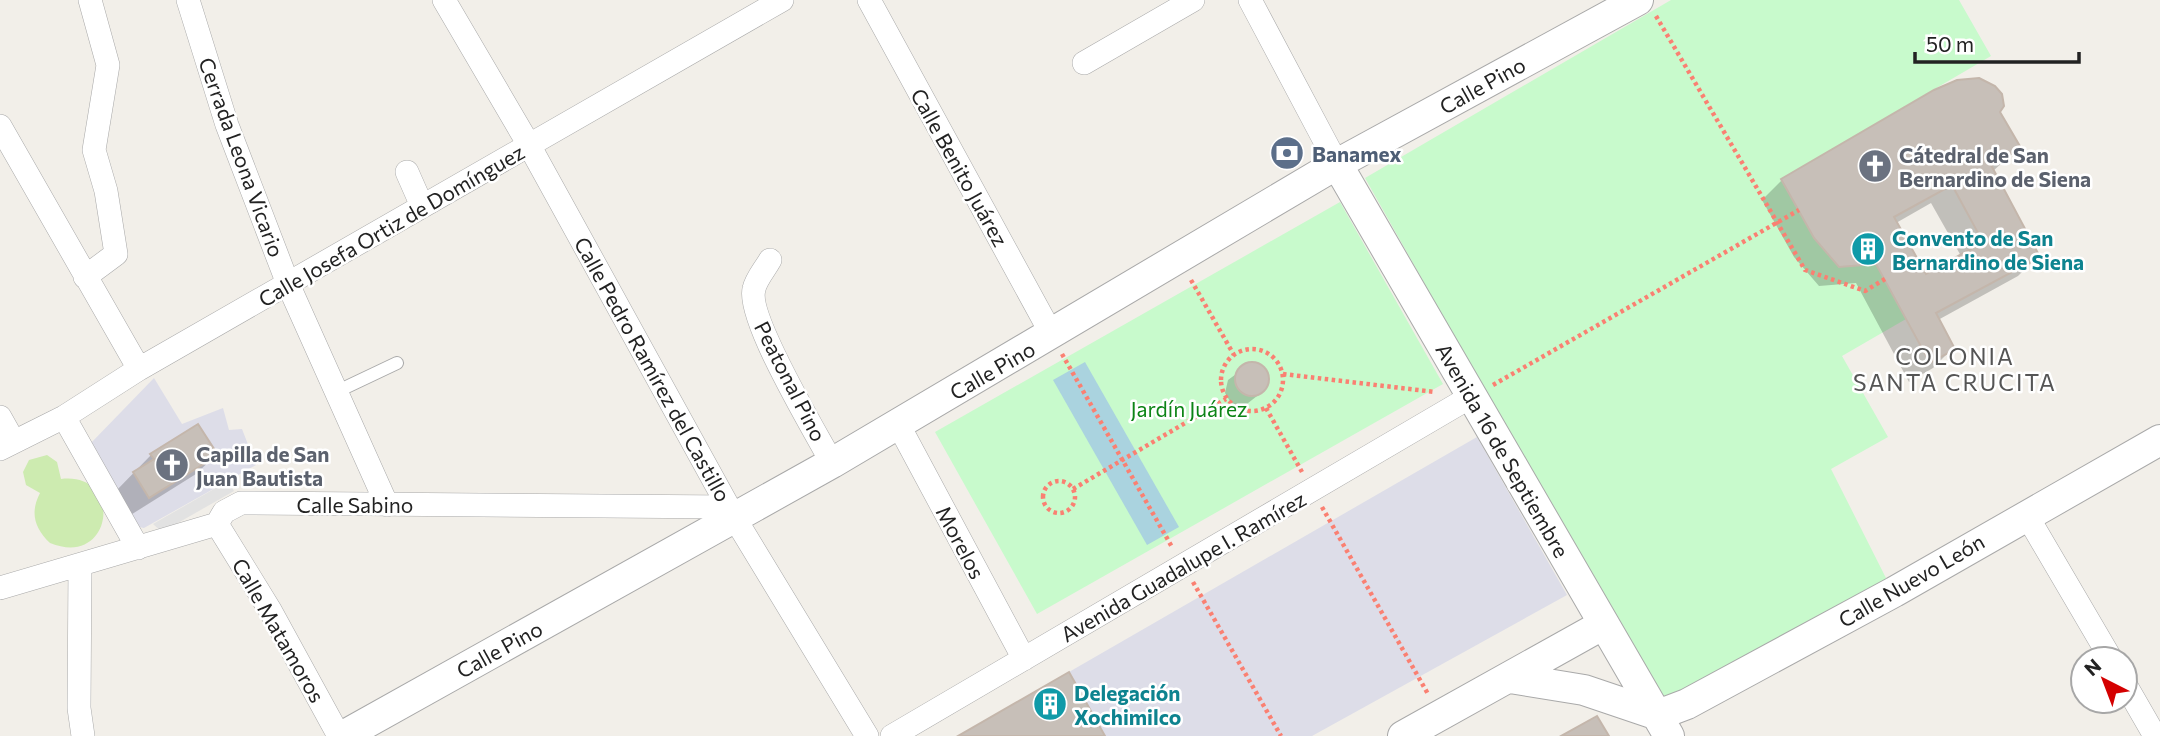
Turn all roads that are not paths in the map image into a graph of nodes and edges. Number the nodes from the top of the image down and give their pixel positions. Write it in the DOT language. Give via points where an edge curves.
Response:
graph roads {
  1 [pos="90,0"];
  2 [pos="188,0"];
  3 [pos="444,0"];
  4 [pos="782,0"];
  5 [pos="869,0"];
  6 [pos="1193,0"];
  7 [pos="1251,0"];
  8 [pos="1645,5"];
  9 [pos="1084,62"];
  10 [pos="0,126"];
  11 [pos="529,145"];
  12 [pos="1337,164"];
  13 [pos="10,171"];
  14 [pos="407,172"];
  15 [pos="422,206"];
  16 [pos="770,260"];
  17 [pos="85,277"];
  18 [pos="288,284"];
  19 [pos="1052,335"];
  20 [pos="397,363"];
  21 [pos="139,369"];
  22 [pos="338,391"];
  23 [pos="1472,396"];
  24 [pos="0,417"];
  25 [pos="64,417"];
  26 [pos="898,424"];
  27 [pos="2160,440"];
  28 [pos="7,446"];
  29 [pos="832,463"];
  30 [pos="387,505"];
  31 [pos="732,512"];
  32 [pos="2026,514"];
  33 [pos="217,524"];
  34 [pos="138,548"];
  35 [pos="80,565"];
  36 [pos="0,588"];
  37 [pos="1604,624"];
  38 [pos="2103,645"];
  39 [pos="1024,659"];
  40 [pos="1510,678"];
  41 [pos="2139,708"];
  42 [pos="1664,726"];
  43 [pos="83,736"];
  44 [pos="341,736"];
  45 [pos="867,736"];
  46 [pos="892,736"];
  47 [pos="1403,736"];
  48 [pos="2155,736"];
  1 -- 17 [label="street" via="108,65 94,150 116,254"];
  2 -- 18 [label="street, Cerrada Leona Vicario" via="227,125"];
  3 -- 11 [label="street, Calle Pedro Ramírez del Castillo"];
  4 -- 11 [label="street, Calle Josefa Ortiz de Domínguez"];
  5 -- 19 [label="street, Calle Benito Juárez"];
  6 -- 9 [label="street"];
  7 -- 12 [label="street"];
  8 -- 12 [label="street, Calle Pino"];
  10 -- 13 [label="street"];
  11 -- 15 [label="street, Calle Josefa Ortiz de Domínguez"];
  11 -- 31 [label="street, Calle Pedro Ramírez del Castillo"];
  12 -- 19 [label="street, Calle Pino"];
  12 -- 23 [label="street, Avenida 16 de Septiembre"];
  13 -- 17 [label="street"];
  14 -- 15 [label="street"];
  15 -- 18 [label="street, Calle Josefa Ortiz de Domínguez"];
  16 -- 29 [label="street, Peatonal Pino" via="753,290 757,314"];
  17 -- 21 [label="street"];
  18 -- 21 [label="street, Calle Josefa Ortiz de Domínguez"];
  18 -- 22 [label="street, Cerrada Leona Vicario"];
  19 -- 26 [label="street, Calle Pino"];
  20 -- 22 [label="lane"];
  21 -- 25 [label="street, Calle Josefa Ortiz de Domínguez"];
  22 -- 30 [label="street, Cerrada Leona Vicario"];
  23 -- 37 [label="street, Avenida 16 de Septiembre"];
  23 -- 39 [label="street, Avenida Guadalupe I. Ramírez"];
  24 -- 28 [label="street"];
  25 -- 28 [label="street, Calle Josefa Ortiz de Domínguez"];
  25 -- 34 [label="street"];
  26 -- 29 [label="street, Calle Pino"];
  26 -- 39 [label="street, Morelos"];
  27 -- 32 [label="street, Calle Nuevo León"];
  29 -- 31 [label="street, Calle Pino"];
  30 -- 31 [label="street, Calle Sabino"];
  30 -- 33 [label="street, Calle Sabino" via="241,503 224,512"];
  31 -- 44 [label="street, Calle Pino"];
  31 -- 45 [label="street, Calle Pedro Ramírez del Castillo"];
  32 -- 38 [label="street"];
  32 -- 42 [label="street, Calle Nuevo León" via="1894,592 1686,704"];
  33 -- 34 [label="street, Calle Sabino"];
  33 -- 44 [label="street, Calle Matamoros"];
  34 -- 35 [label="street, Calle Sabino"];
  35 -- 36 [label="street, Calle Sabino"];
  35 -- 43 [label="street" via="79,708"];
  37 -- 40 [label="street"];
  37 -- 42 [label="street, Avenida 16 de Septiembre"];
  39 -- 46 [label="street, Avenida Guadalupe I. Ramírez"];
  40 -- 42 [label="street" via="1584,690"];
  40 -- 47 [label="street"];
  41 -- 48 [label="street"];
}
